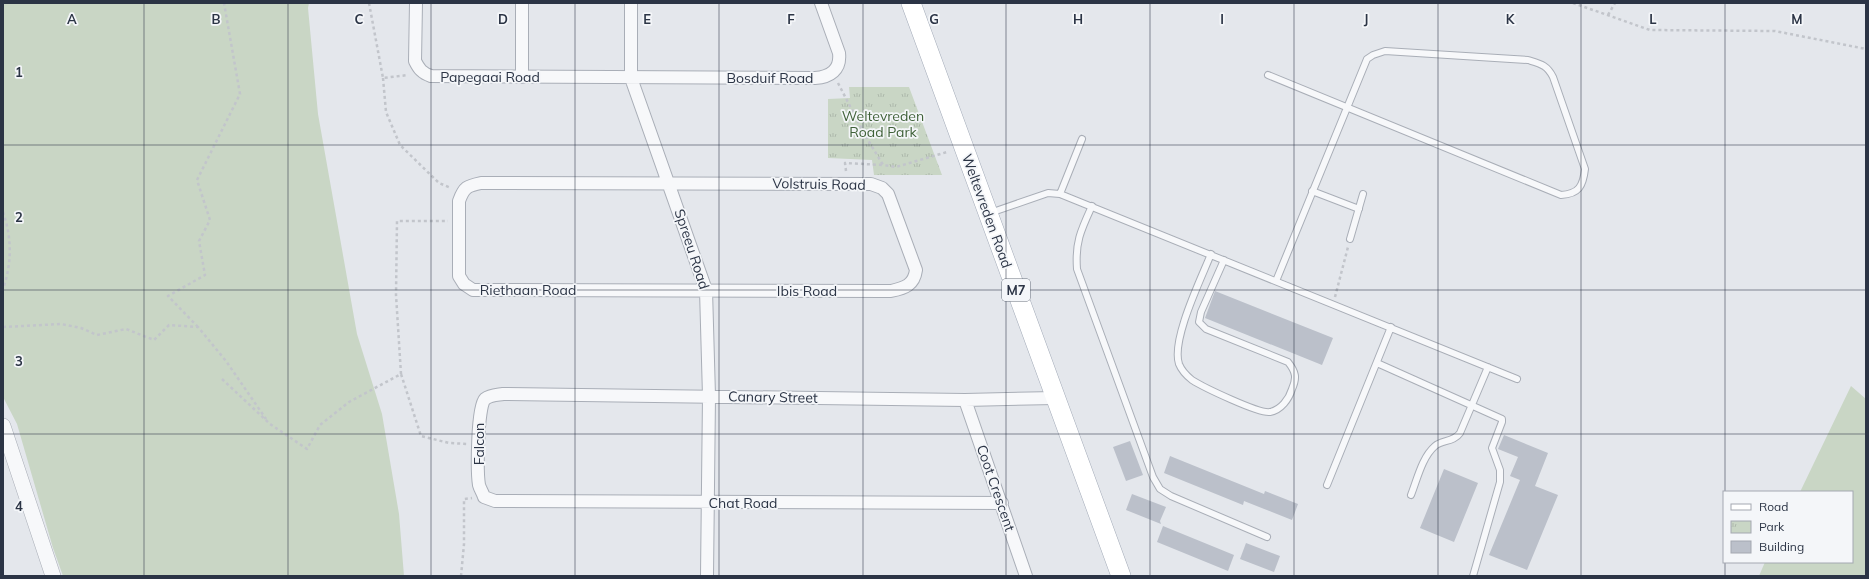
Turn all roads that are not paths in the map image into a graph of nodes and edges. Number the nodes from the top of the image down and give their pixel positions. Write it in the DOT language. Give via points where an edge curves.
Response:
graph roads {
  1 [pos="416,3"];
  2 [pos="522,3"];
  3 [pos="631,3"];
  4 [pos="821,3"];
  5 [pos="911,3"];
  6 [pos="1268,75"];
  7 [pos="522,77"];
  8 [pos="631,78"];
  9 [pos="1346,108"];
  10 [pos="1082,139"];
  11 [pos="669,183"];
  12 [pos="1312,191"];
  13 [pos="1060,194"];
  14 [pos="1364,194"];
  15 [pos="1092,206"];
  16 [pos="1359,209"];
  17 [pos="988,214"];
  18 [pos="1350,239"];
  19 [pos="1211,254"];
  20 [pos="1224,260"];
  21 [pos="1276,281"];
  22 [pos="907,288"];
  23 [pos="706,290"];
  24 [pos="1391,327"];
  25 [pos="1377,363"];
  26 [pos="1488,367"];
  27 [pos="1517,378"];
  28 [pos="491,396"];
  29 [pos="709,396"];
  30 [pos="1055,398"];
  31 [pos="965,400"];
  32 [pos="1472,405"];
  33 [pos="3,426"];
  34 [pos="1327,486"];
  35 [pos="1411,495"];
  36 [pos="484,497"];
  37 [pos="708,502"];
  38 [pos="1002,503"];
  39 [pos="1267,537"];
  40 [pos="53,576"];
  41 [pos="707,576"];
  42 [pos="1026,576"];
  43 [pos="1121,576"];
  44 [pos="1473,576"];
  1 -- 7 [label="street, Papegaai Road" via="415,60 423,73 441,77"];
  2 -- 7 [label="street"];
  3 -- 8 [label="street, Spreeu Road"];
  4 -- 8 [label="street, Bosduif Road" via="840,60 833,73 824,77"];
  5 -- 17 [label="main road, Weltevreden Road / M7"];
  6 -- 9 [label="lane"];
  7 -- 8 [label="street, Papegaai Road"];
  8 -- 11 [label="street, Spreeu Road"];
  9 -- 9 [label="lane" via="1368,59 1379,52 1528,60 1544,64 1553,77 1585,169 1584,180 1579,189 1571,194 1561,195"];
  9 -- 12 [label="lane"];
  10 -- 13 [label="lane"];
  11 -- 22 [label="street, Volstruis Road" via="877,186 888,194 916,270 915,278"];
  11 -- 23 [label="street, Spreeu Road"];
  11 -- 23 [label="street, Riethaan Road" via="481,183 467,186 458,202 459,276 464,284 473,290"];
  12 -- 16 [label="lane"];
  12 -- 21 [label="lane"];
  13 -- 15 [label="lane"];
  13 -- 17 [label="lane" via="1048,193"];
  14 -- 16 [label="lane"];
  15 -- 19 [label="lane"];
  15 -- 39 [label="lane" via="1077,244 1077,269 1153,476 1160,489 1171,496"];
  16 -- 18 [label="lane"];
  17 -- 30 [label="main road, Weltevreden Road / M7"];
  19 -- 20 [label="lane"];
  19 -- 20 [label="lane" via="1180,334 1177,351 1179,364 1186,374 1200,384 1259,411 1270,412 1279,409 1290,395 1296,380 1293,368 1288,362 1206,329 1199,322"];
  20 -- 21 [label="lane"];
  21 -- 24 [label="lane"];
  22 -- 23 [label="street, Ibis Road" via="891,291"];
  23 -- 29 [label="street, Spreeu Road"];
  24 -- 25 [label="lane"];
  24 -- 26 [label="lane"];
  25 -- 32 [label="lane"];
  25 -- 34 [label="lane"];
  26 -- 27 [label="lane"];
  26 -- 32 [label="lane"];
  28 -- 29 [label="street, Canary Street"];
  28 -- 36 [label="street, Falcon" via="485,399 481,406 479,418 479,485"];
  29 -- 31 [label="street, Canary Street"];
  29 -- 37 [label="street, Spreeu Road"];
  30 -- 31 [label="street, Canary Street"];
  30 -- 43 [label="main road, Weltevreden Road / M7"];
  31 -- 38 [label="street, Coot Crescent"];
  32 -- 35 [label="lane" via="1459,435 1438,444 1426,459"];
  32 -- 44 [label="lane" via="1502,420 1492,448 1500,470 1500,482"];
  33 -- 40 [label="street"];
  36 -- 37 [label="street, Chat Road" via="495,501"];
  37 -- 38 [label="street, Chat Road"];
  37 -- 41 [label="street, Spreeu Road"];
  38 -- 42 [label="street, Coot Crescent"];
}
